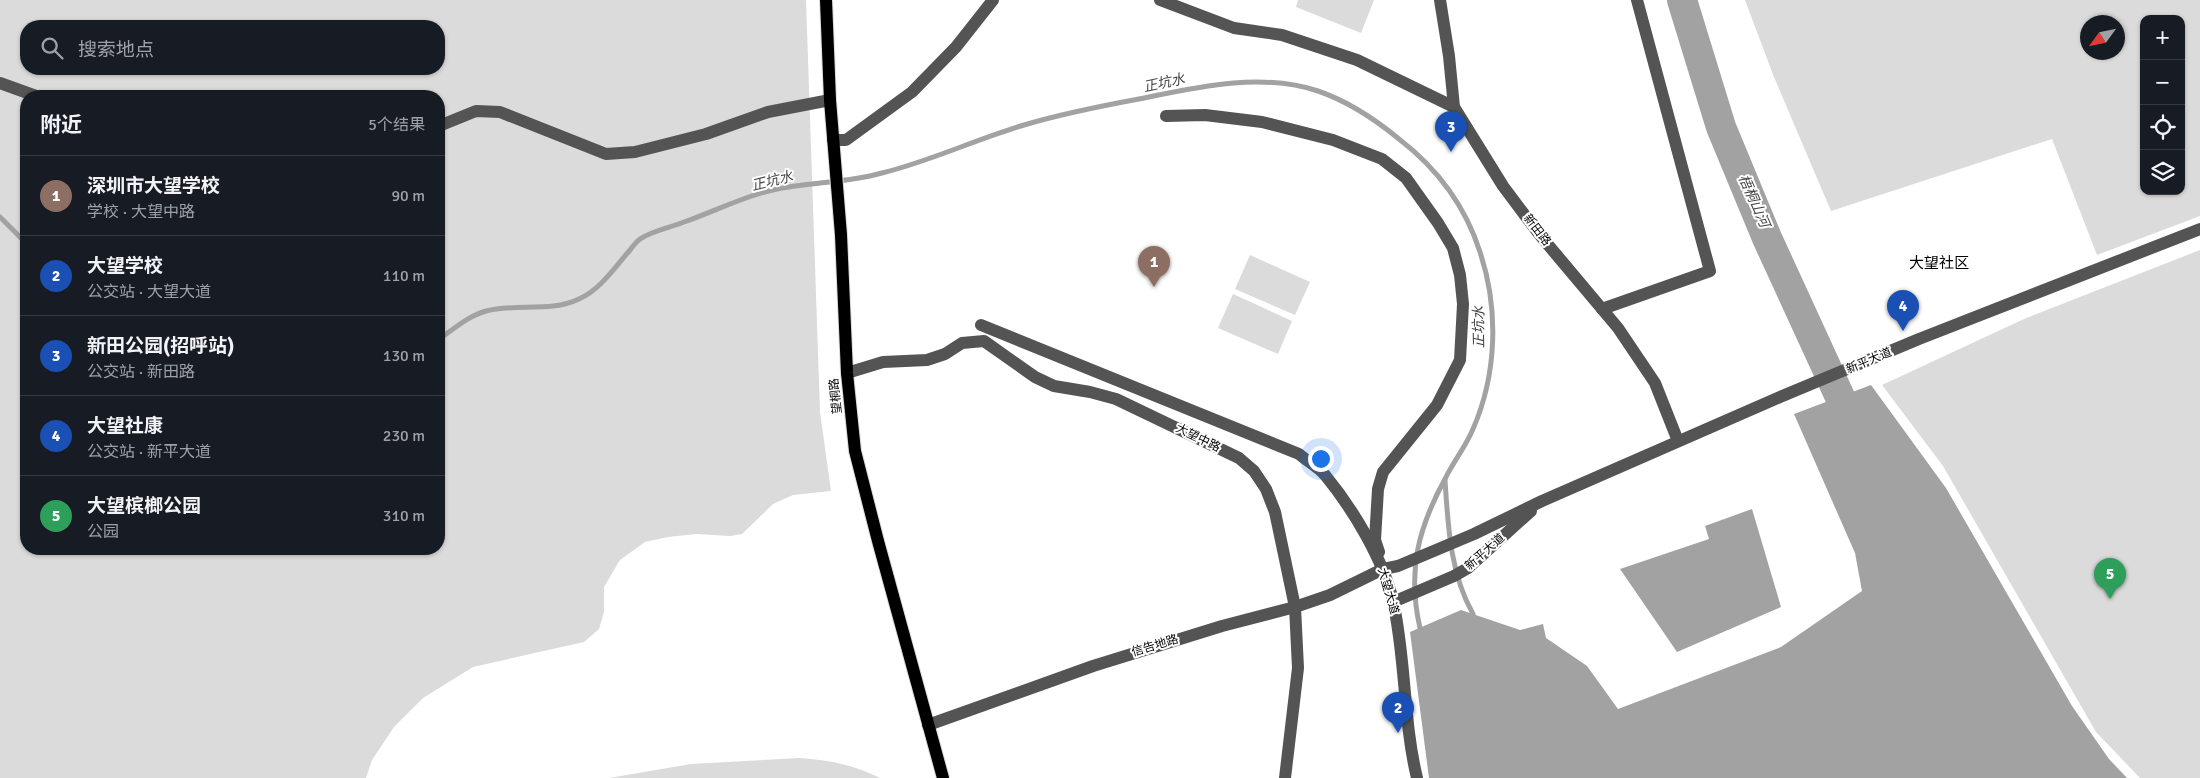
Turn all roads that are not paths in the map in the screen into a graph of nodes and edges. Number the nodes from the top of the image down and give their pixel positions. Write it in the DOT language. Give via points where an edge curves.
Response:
graph roads {
  1 [pos="826,0"];
  2 [pos="994,0"];
  3 [pos="1160,0"];
  4 [pos="1440,0"];
  5 [pos="1637,0"];
  6 [pos="0,83"];
  7 [pos="20,90"];
  8 [pos="830,100"];
  9 [pos="1454,107"];
  10 [pos="1166,116"];
  11 [pos="445,124"];
  12 [pos="833,140"];
  13 [pos="2200,229"];
  14 [pos="1602,309"];
  15 [pos="980,325"];
  16 [pos="847,374"];
  17 [pos="1678,441"];
  18 [pos="1542,501"];
  19 [pos="1383,569"];
  20 [pos="1393,602"];
  21 [pos="1295,607"];
  22 [pos="928,725"];
  23 [pos="943,778"];
  24 [pos="1285,778"];
  25 [pos="1417,778"];
  1 -- 8 [label="main road, 望桐路"];
  2 -- 12 [label="street" via="956,47 912,92 846,140"];
  3 -- 9 [label="street" via="1234,28 1282,35 1357,60"];
  4 -- 9 [label="street, 新田路"];
  5 -- 14 [label="street" via="1710,271"];
  6 -- 7 [label="street"];
  8 -- 11 [label="street" via="768,112 706,134 635,152 606,154 500,112 476,111"];
  8 -- 12 [label="main road, 望桐路"];
  9 -- 14 [label="street, 新田路" via="1503,186"];
  10 -- 19 [label="street" via="1205,115 1262,122 1332,140 1382,159 1412,186 1453,248 1463,304 1460,360 1437,405 1383,472 1378,488 1375,540"];
  12 -- 16 [label="main road, 望桐路"];
  13 -- 17 [label="street, 新平大道" via="1919,339"];
  14 -- 17 [label="street, 新田路" via="1655,383"];
  15 -- 19 [label="street, 大望大道" via="1299,454 1324,474 1351,511"];
  16 -- 21 [label="street, 大望中路" via="883,362 927,360 962,343 984,341 1048,383 1116,399 1239,458 1254,471 1266,489 1275,512"];
  16 -- 22 [label="main road, 望桐路" via="856,450"];
  17 -- 18 [label="street, 新平大道"];
  18 -- 19 [label="street, 新平大道" via="1474,534 1398,566"];
  18 -- 20 [label="street, 新平大道" via="1478,560 1454,576"];
  19 -- 20 [label="street, 大望大道"];
  19 -- 21 [label="street, 信告地路"];
  20 -- 25 [label="street, 大望大道" via="1410,751"];
  21 -- 22 [label="street, 信告地路" via="1102,663"];
  21 -- 24 [label="street, 大望中路" via="1298,668"];
  22 -- 23 [label="main road, 望桐路"];
}
